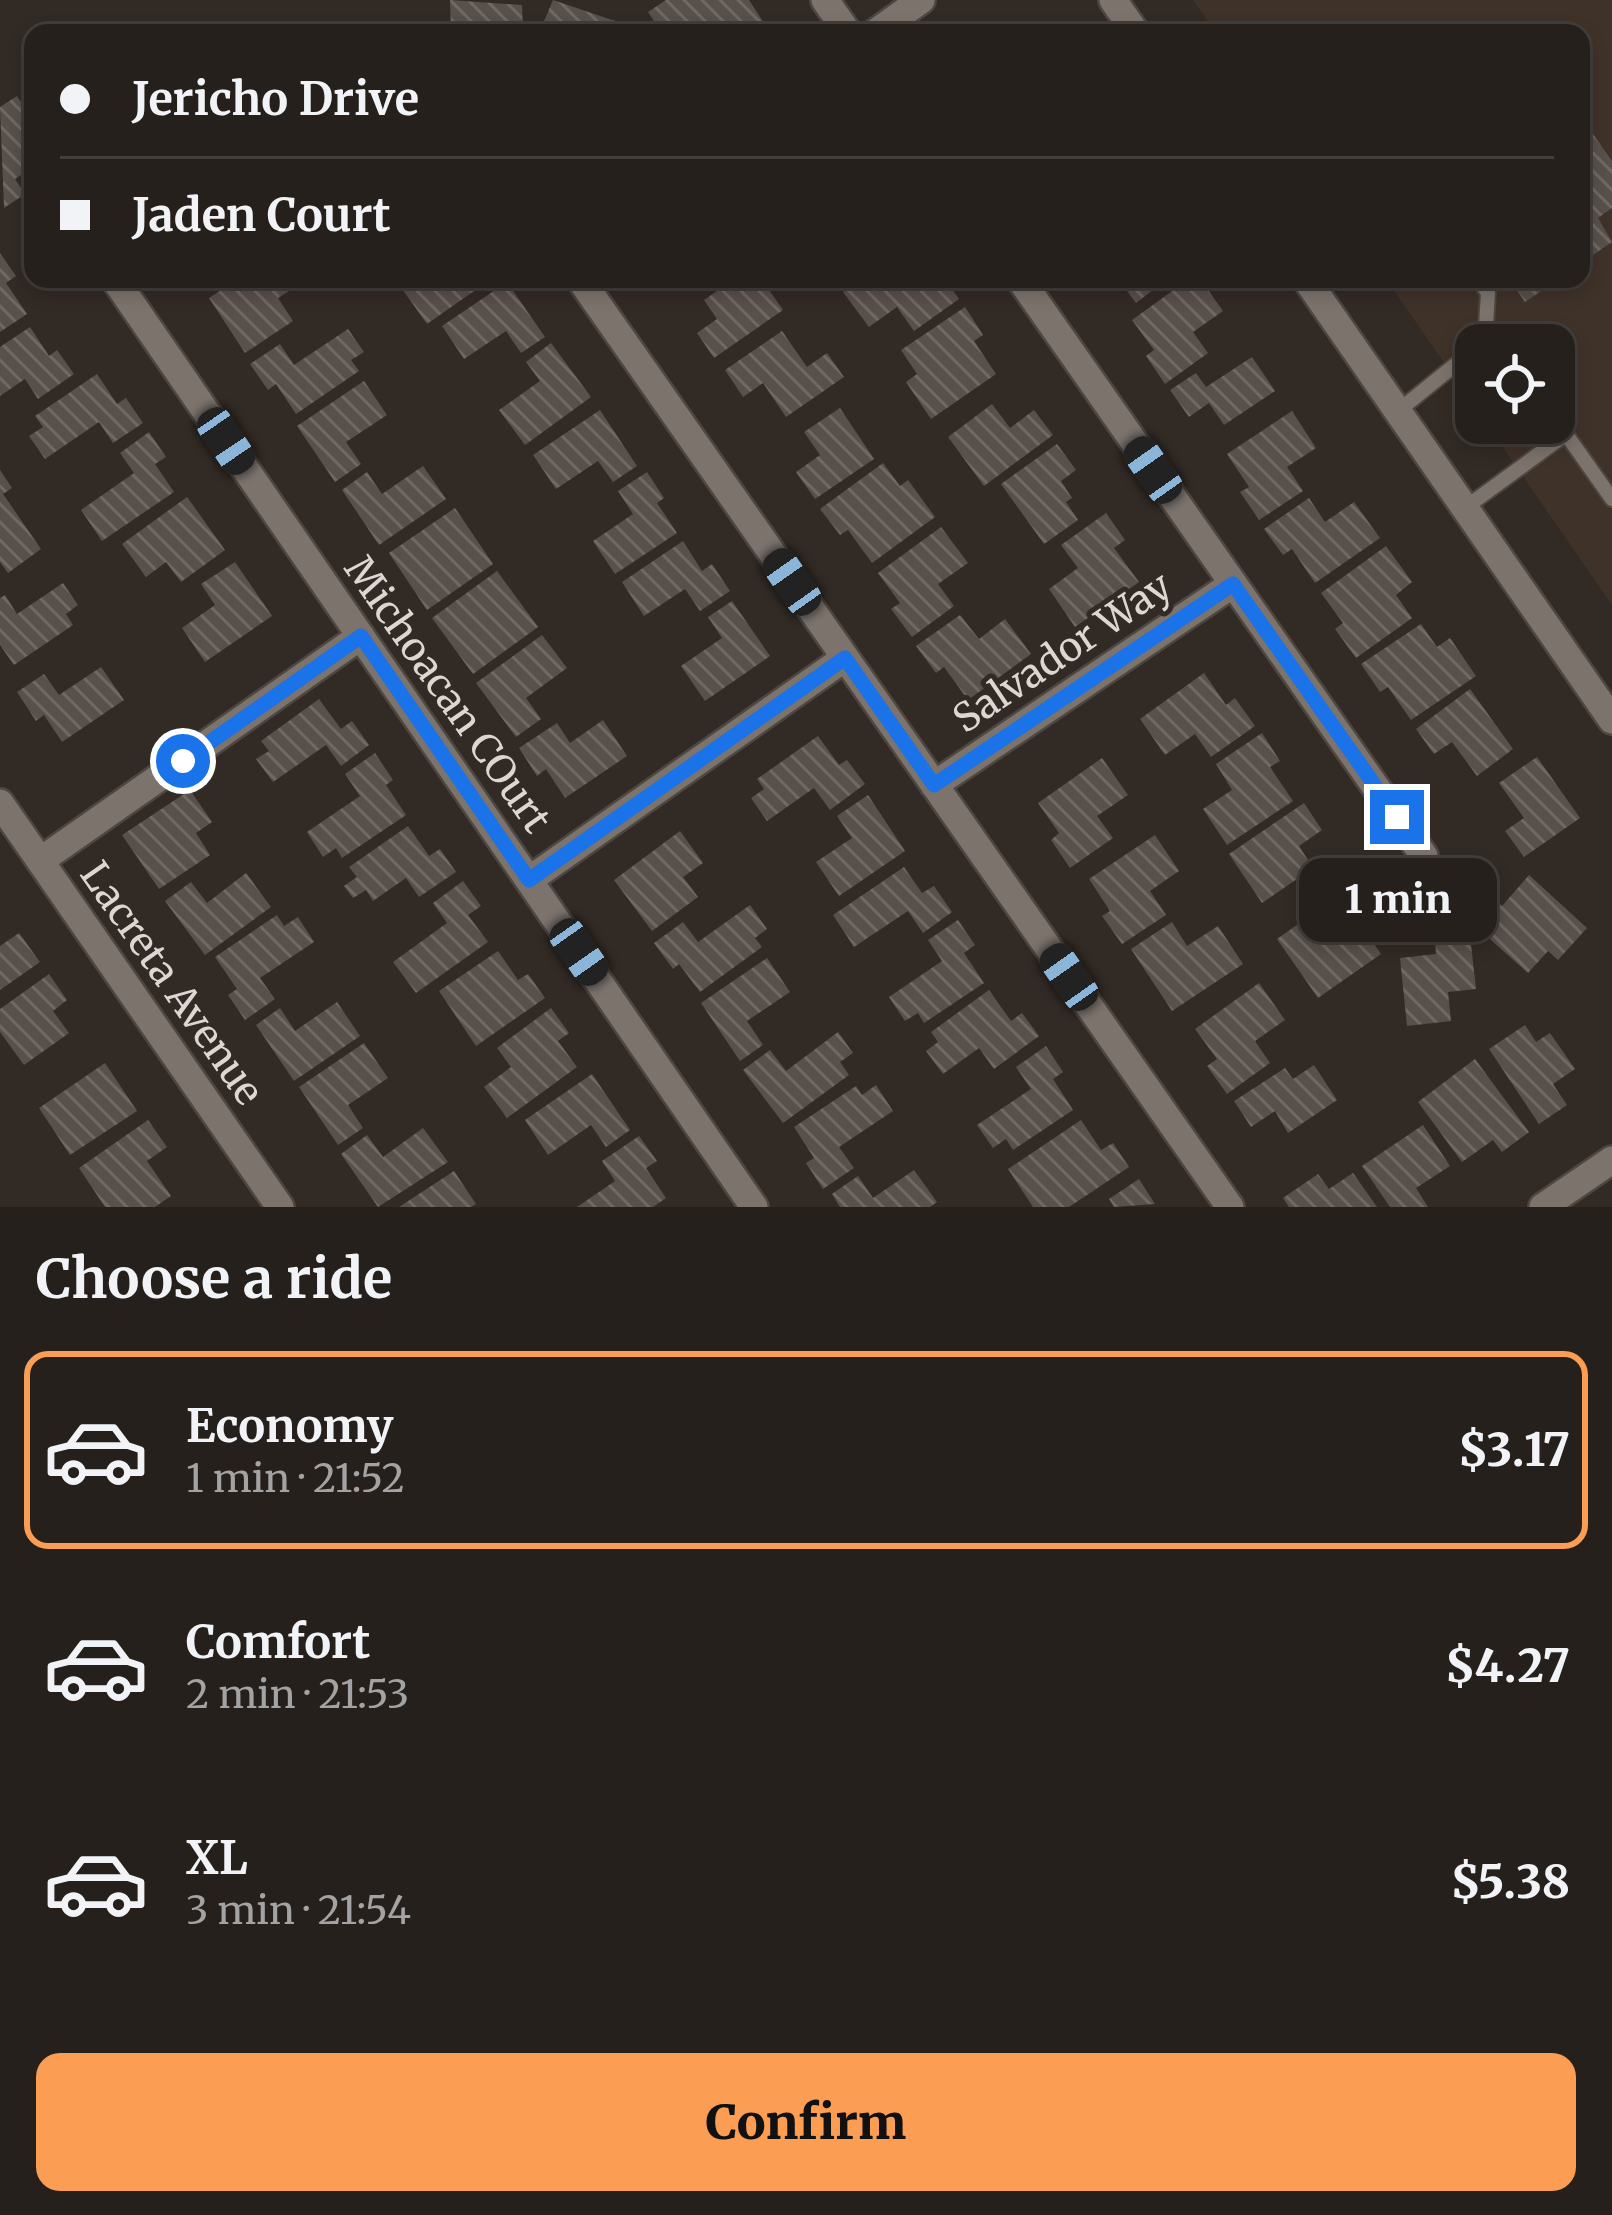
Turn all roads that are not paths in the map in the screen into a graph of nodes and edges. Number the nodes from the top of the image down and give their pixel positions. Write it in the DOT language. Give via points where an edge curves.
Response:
graph roads {
  1 [pos="921,0"];
  2 [pos="888,24"];
  3 [pos="121,288"];
  4 [pos="586,288"];
  5 [pos="1026,288"];
  6 [pos="1312,288"];
  7 [pos="1484,288"];
  8 [pos="1486,324"];
  9 [pos="1455,365"];
  10 [pos="1398,411"];
  11 [pos="1612,499"];
  12 [pos="1465,508"];
  13 [pos="1233,584"];
  14 [pos="361,636"];
  15 [pos="845,658"];
  16 [pos="1612,720"];
  17 [pos="934,785"];
  18 [pos="0,803"];
  19 [pos="1424,856"];
  20 [pos="40,861"];
  21 [pos="529,880"];
  22 [pos="1612,1160"];
  23 [pos="280,1207"];
  24 [pos="754,1207"];
  25 [pos="1230,1207"];
  26 [pos="1543,1207"];
  1 -- 2 [label="street"];
  3 -- 14 [label="street, Michoacan COurt"];
  4 -- 15 [label="street"];
  5 -- 13 [label="street"];
  6 -- 10 [label="street"];
  7 -- 8 [label="lane"];
  9 -- 10 [label="lane"];
  10 -- 12 [label="street"];
  11 -- 12 [label="lane" via="1566,434"];
  12 -- 16 [label="street"];
  13 -- 17 [label="street, Salvador Way"];
  13 -- 19 [label="street"];
  14 -- 20 [label="street"];
  14 -- 21 [label="street, Michoacan COurt"];
  15 -- 17 [label="street"];
  15 -- 21 [label="street"];
  17 -- 25 [label="street"];
  18 -- 20 [label="street, Lacreta Avenue"];
  20 -- 23 [label="street, Lacreta Avenue"];
  21 -- 24 [label="street, Michoacan COurt"];
  22 -- 26 [label="street"];
}
